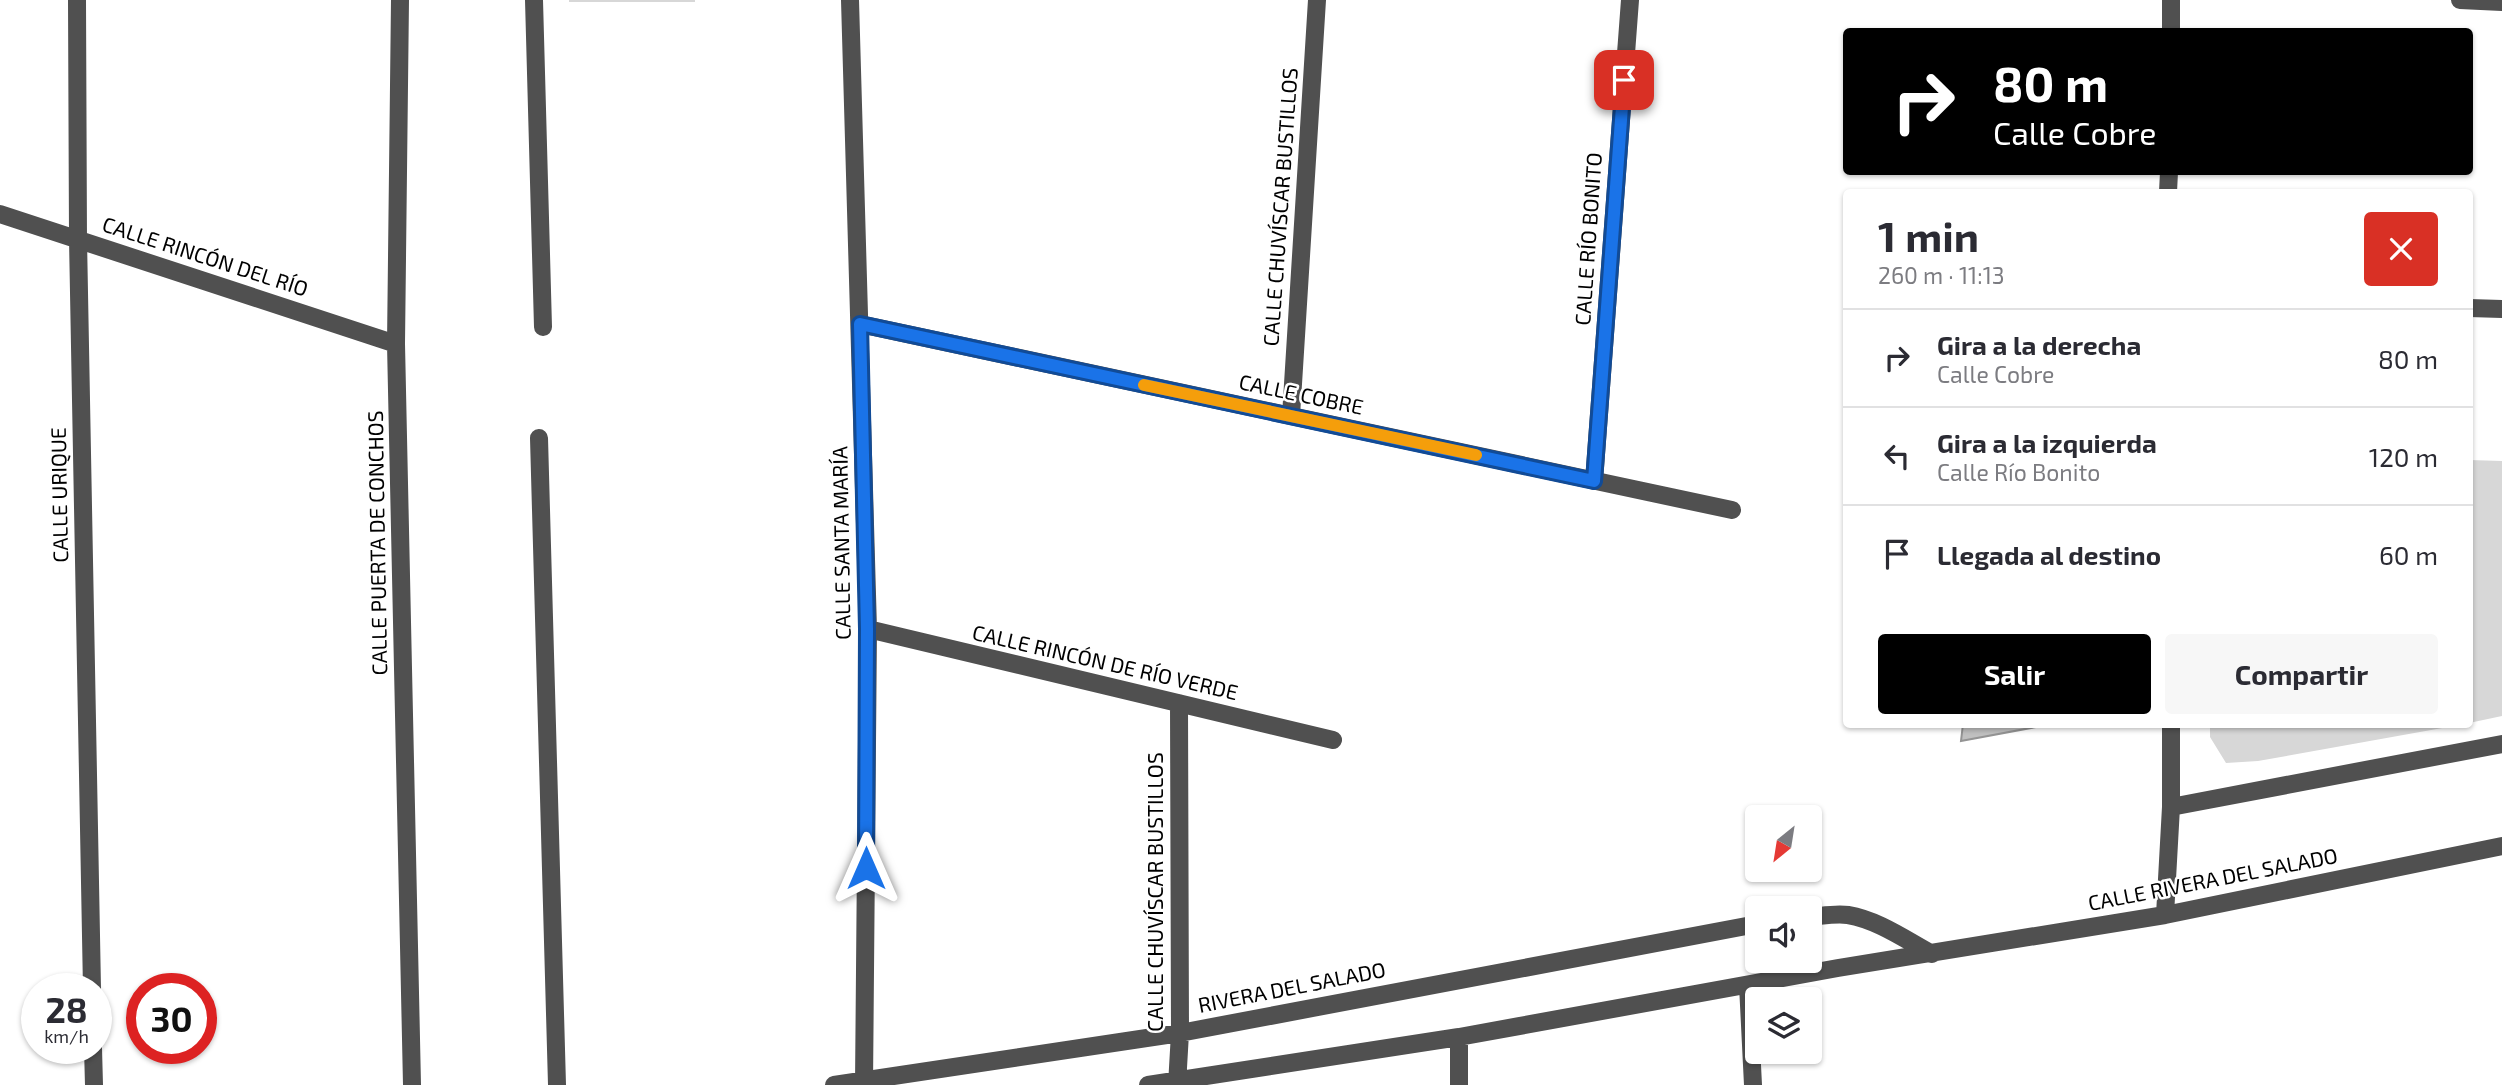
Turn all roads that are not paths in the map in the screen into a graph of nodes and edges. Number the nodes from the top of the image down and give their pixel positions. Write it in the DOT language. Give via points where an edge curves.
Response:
graph roads {
  1 [pos="77,0"];
  2 [pos="400,0"];
  3 [pos="534,0"];
  4 [pos="850,0"];
  5 [pos="1317,0"];
  6 [pos="1630,0"];
  7 [pos="2171,0"];
  8 [pos="2460,0"];
  9 [pos="2502,2"];
  10 [pos="2171,28"];
  11 [pos="0,214"];
  12 [pos="78,239"];
  13 [pos="2473,308"];
  14 [pos="2502,309"];
  15 [pos="860,324"];
  16 [pos="543,327"];
  17 [pos="396,344"];
  18 [pos="1290,416"];
  19 [pos="540,438"];
  20 [pos="1594,481"];
  21 [pos="1732,510"];
  22 [pos="867,629"];
  23 [pos="1179,703"];
  24 [pos="2171,728"];
  25 [pos="1333,740"];
  26 [pos="2502,744"];
  27 [pos="2171,807"];
  28 [pos="2502,846"];
  29 [pos="2165,915"];
  30 [pos="1822,916"];
  31 [pos="1745,926"];
  32 [pos="1933,954"];
  33 [pos="92,973"];
  34 [pos="1748,985"];
  35 [pos="1180,1033"];
  36 [pos="1459,1037"];
  37 [pos="93,1064"];
  38 [pos="864,1082"];
  39 [pos="1177,1083"];
  40 [pos="94,1085"];
  41 [pos="412,1085"];
  42 [pos="557,1085"];
  43 [pos="834,1085"];
  44 [pos="1147,1085"];
  45 [pos="1459,1085"];
  46 [pos="1754,1085"];
  1 -- 12 [label="street, CALLE URIQUE"];
  2 -- 17 [label="street, CALLE PUERTA DE CONCHOS"];
  3 -- 16 [label="street"];
  4 -- 15 [label="street, CALLE SANTA MARÍA"];
  5 -- 18 [label="street, CALLE CHUVÍSCAR BUSTILLOS"];
  6 -- 20 [label="street, CALLE RÍO BONITO"];
  7 -- 10 [label="street"];
  8 -- 9 [label="street"];
  11 -- 12 [label="street, CALLE RINCÓN DEL RÍO"];
  12 -- 17 [label="street, CALLE RINCÓN DEL RÍO"];
  12 -- 33 [label="street, CALLE URIQUE"];
  13 -- 14 [label="street"];
  15 -- 18 [label="street, CALLE COBRE"];
  15 -- 22 [label="street, CALLE SANTA MARÍA"];
  17 -- 41 [label="street, CALLE PUERTA DE CONCHOS"];
  18 -- 20 [label="street, CALLE COBRE"];
  19 -- 42 [label="street"];
  20 -- 21 [label="street, CALLE COBRE"];
  22 -- 23 [label="street, CALLE RINCÓN DE RÍO VERDE"];
  22 -- 38 [label="street, CALLE SANTA MARÍA"];
  23 -- 25 [label="street, CALLE RINCÓN DE RÍO VERDE"];
  23 -- 35 [label="street, CALLE CHUVÍSCAR BUSTILLOS"];
  24 -- 27 [label="street"];
  26 -- 27 [label="street"];
  27 -- 29 [label="street"];
  28 -- 29 [label="street, CALLE RIVERA DEL SALADO"];
  29 -- 32 [label="street, CALLE RIVERA DEL SALADO"];
  30 -- 32 [label="street" via="1866,920"];
  31 -- 35 [label="street, RIVERA DEL SALADO"];
  32 -- 34 [label="street"];
  34 -- 36 [label="street"];
  34 -- 46 [label="street"];
  35 -- 38 [label="street, RIVERA DEL SALADO"];
  35 -- 39 [label="street, CALLE CHUVÍSCAR BUSTILLOS"];
  36 -- 39 [label="street"];
  36 -- 45 [label="street"];
  37 -- 40 [label="street"];
  38 -- 43 [label="street, RIVERA DEL SALADO"];
  39 -- 44 [label="street"];
}
